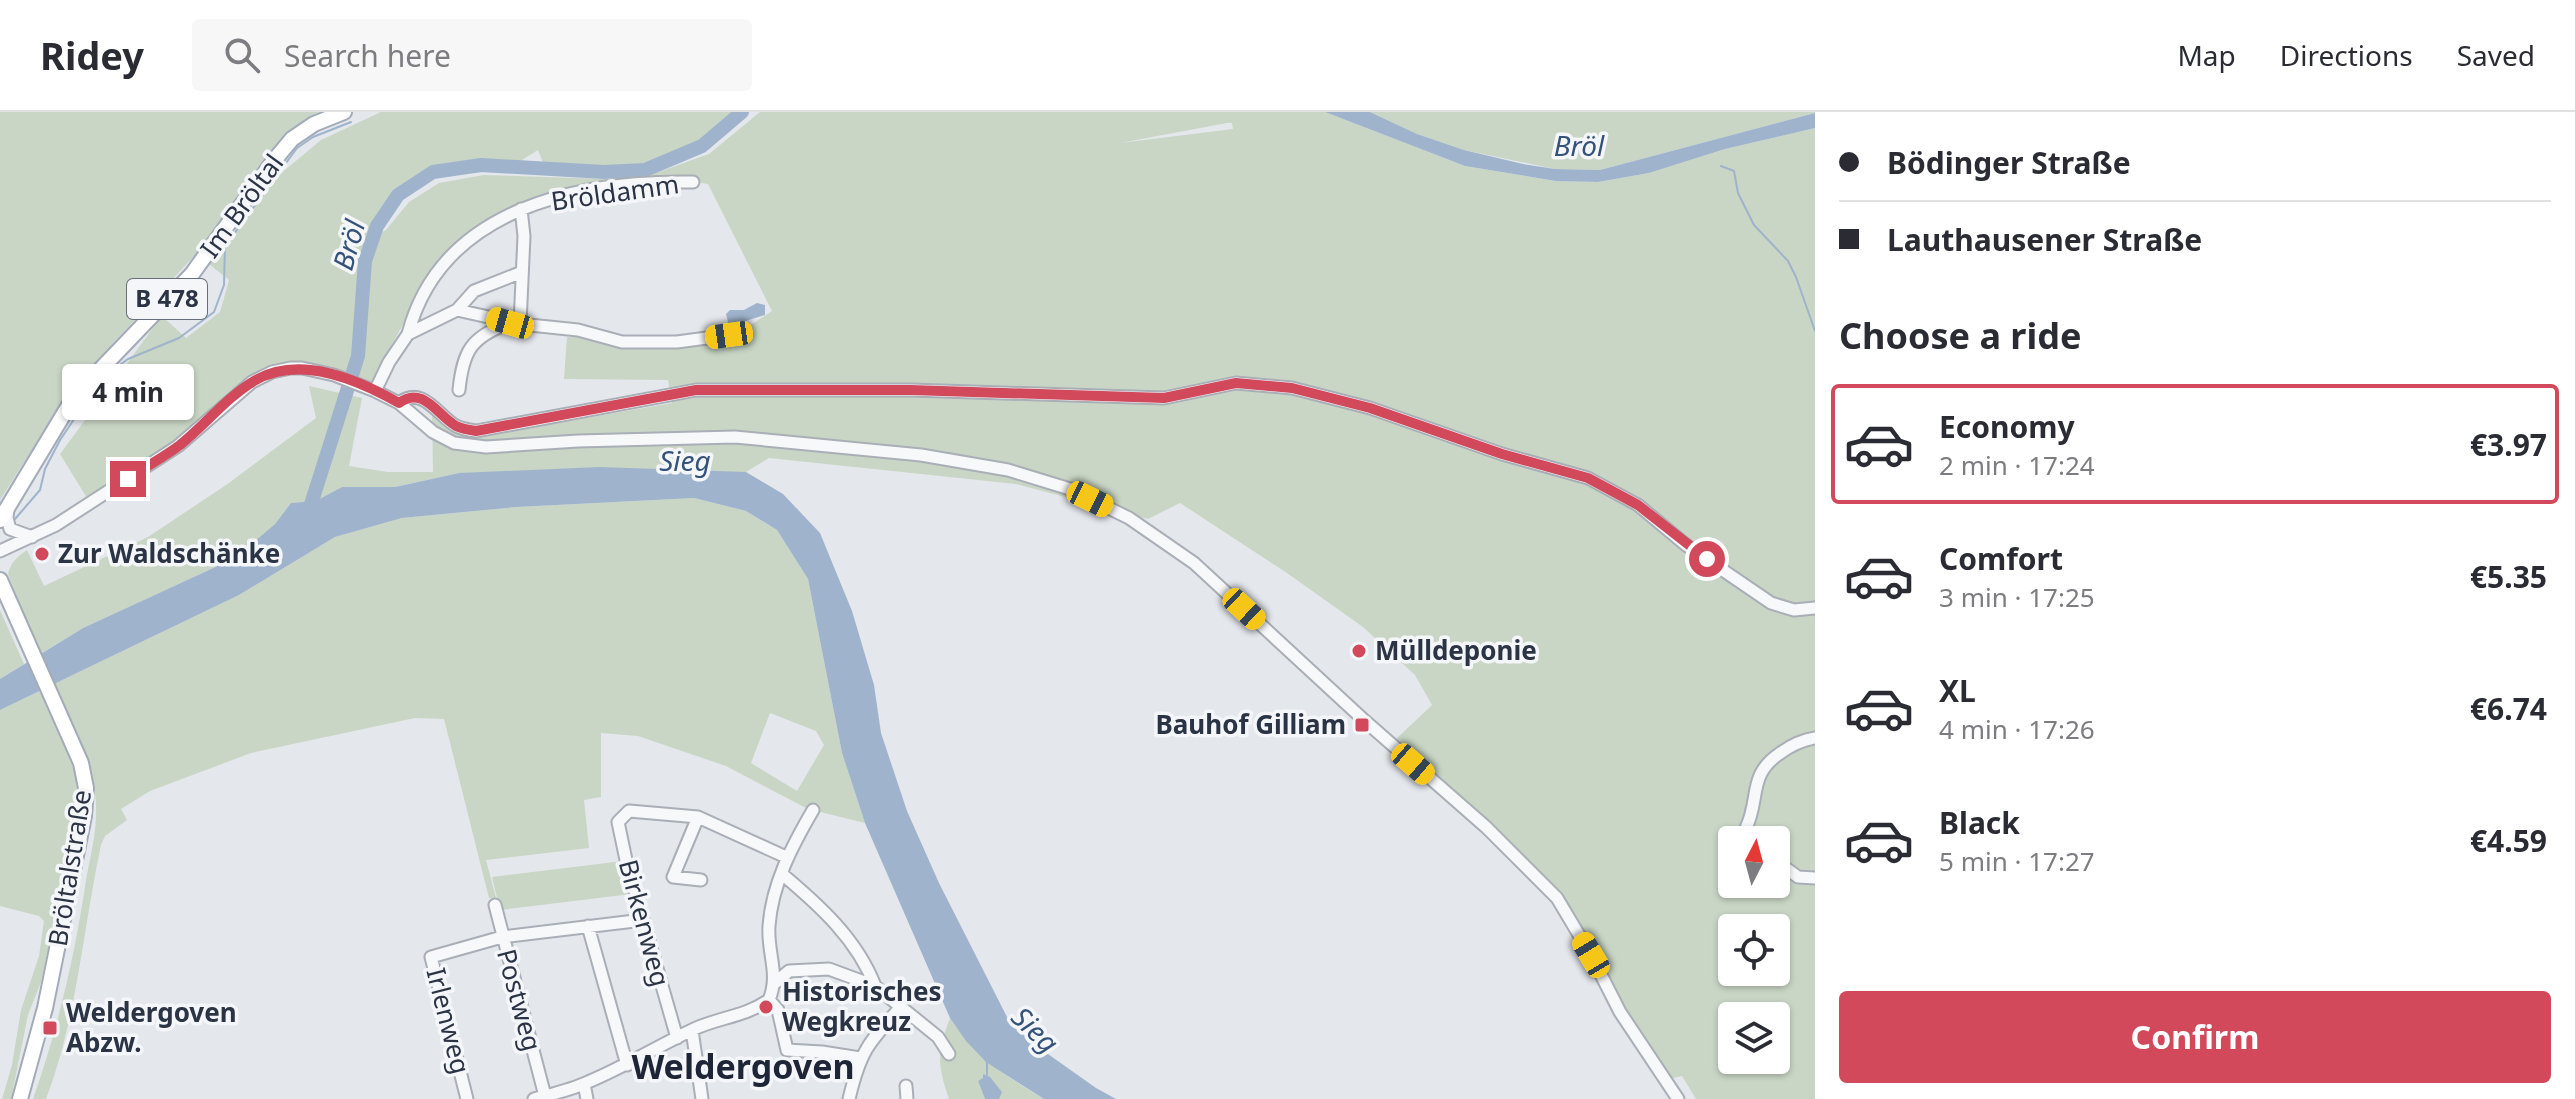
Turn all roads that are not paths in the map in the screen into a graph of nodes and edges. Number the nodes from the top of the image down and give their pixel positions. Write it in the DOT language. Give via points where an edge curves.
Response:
graph roads {
  1 [pos="344,112"];
  2 [pos="693,182"];
  3 [pos="521,209"];
  4 [pos="522,272"];
  5 [pos="457,310"];
  6 [pos="515,324"];
  7 [pos="408,334"];
  8 [pos="729,335"];
  9 [pos="372,390"];
  10 [pos="459,390"];
  11 [pos="399,403"];
  12 [pos="9,506"];
  13 [pos="0,520"];
  14 [pos="32,537"];
  15 [pos="0,551"];
  16 [pos="0,583"];
  17 [pos="1815,608"];
  18 [pos="1815,738"];
  19 [pos="813,810"];
  20 [pos="698,817"];
  21 [pos="1747,826"];
  22 [pos="786,857"];
  23 [pos="1790,871"];
  24 [pos="782,874"];
  25 [pos="1815,878"];
  26 [pos="701,880"];
  27 [pos="495,905"];
  28 [pos="643,920"];
  29 [pos="588,926"];
  30 [pos="502,937"];
  31 [pos="775,983"];
  32 [pos="875,986"];
  33 [pos="769,1000"];
  34 [pos="900,1008"];
  35 [pos="692,1030"];
  36 [pos="677,1038"];
  37 [pos="949,1054"];
  38 [pos="860,1058"];
  39 [pos="627,1065"];
  40 [pos="584,1084"];
  41 [pos="906,1086"];
  42 [pos="540,1097"];
  43 [pos="20,1099"];
  44 [pos="467,1099"];
  45 [pos="587,1099"];
  46 [pos="702,1099"];
  47 [pos="849,1099"];
  48 [pos="907,1099"];
  49 [pos="1678,1099"];
  1 -- 12 [label="main road, Im Bröltal / B 478" via="292,139 192,274 74,397"];
  2 -- 3 [label="street, Bröldamm" via="602,188"];
  3 -- 4 [label="street"];
  3 -- 7 [label="street, Bröldamm" via="495,220 442,264"];
  4 -- 5 [label="street" via="474,291"];
  4 -- 6 [label="street"];
  5 -- 6 [label="street"];
  5 -- 7 [label="street"];
  6 -- 8 [label="street" via="578,330 622,342"];
  6 -- 10 [label="street" via="487,331 471,347 462,363"];
  7 -- 9 [label="street, Bröldamm"];
  9 -- 11 [label="street"];
  9 -- 14 [label="street" via="302,368 272,372 252,382 178,446"];
  11 -- 17 [label="street" via="415,396 455,425 476,431 696,390 1164,398 1236,383 1292,388 1588,478 1638,505 1771,603 1794,610"];
  11 -- 49 [label="street" via="454,443 486,447 735,437 921,455 1008,470 1070,489 1129,518 1194,563 1486,827 1557,898 1620,1012"];
  12 -- 13 [label="main road, Im Bröltal / B 478"];
  12 -- 14 [label="street" via="10,529"];
  14 -- 15 [label="street"];
  16 -- 43 [label="main road, Bröltalstraße" via="85,777 86,806 45,1008"];
  18 -- 21 [label="street" via="1766,763"];
  19 -- 22 [label="street"];
  20 -- 22 [label="street"];
  20 -- 26 [label="street" via="673,877"];
  20 -- 28 [label="street, Birkenweg" via="629,811 618,822"];
  22 -- 24 [label="street"];
  23 -- 25 [label="street"];
  24 -- 31 [label="street" via="769,928"];
  24 -- 32 [label="street" via="830,916"];
  27 -- 30 [label="street, Postweg"];
  28 -- 29 [label="street, Irlenweg"];
  28 -- 36 [label="street, Birkenweg"];
  29 -- 30 [label="street, Irlenweg"];
  29 -- 39 [label="street"];
  30 -- 42 [label="street, Postweg"];
  30 -- 44 [label="street, Irlenweg" via="431,957"];
  31 -- 32 [label="street" via="789,971 829,969"];
  31 -- 33 [label="street"];
  32 -- 34 [label="street"];
  33 -- 35 [label="street" via="743,1015"];
  33 -- 38 [label="street" via="778,1010 790,1052"];
  34 -- 37 [label="street" via="938,1037"];
  34 -- 38 [label="street"];
  35 -- 36 [label="street"];
  35 -- 46 [label="street"];
  36 -- 39 [label="street"];
  38 -- 47 [label="street"];
  39 -- 40 [label="street"];
  40 -- 42 [label="street"];
  40 -- 45 [label="street"];
  41 -- 48 [label="street"];
}
